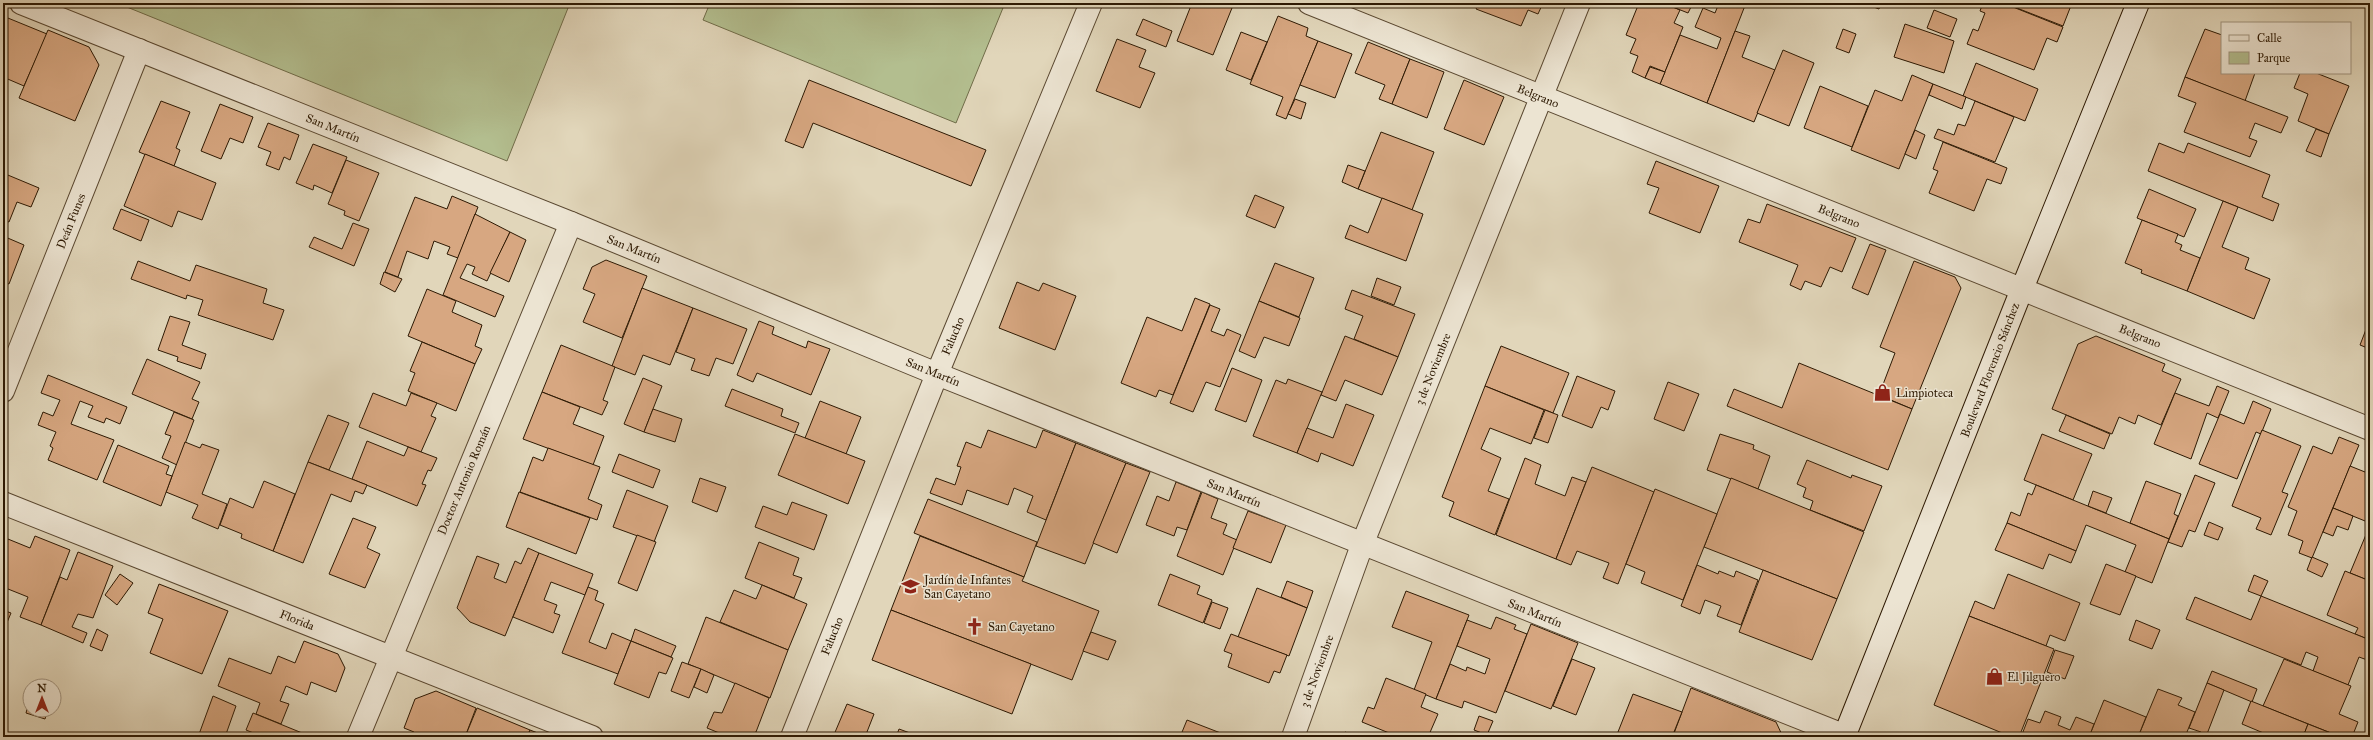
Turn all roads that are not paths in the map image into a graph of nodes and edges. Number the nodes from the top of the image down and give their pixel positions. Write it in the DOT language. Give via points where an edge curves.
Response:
graph roads {
  1 [pos="21,3"];
  2 [pos="1091,3"];
  3 [pos="1309,3"];
  4 [pos="1579,3"];
  5 [pos="2138,3"];
  6 [pos="140,50"];
  7 [pos="1542,98"];
  8 [pos="571,223"];
  9 [pos="2022,289"];
  10 [pos="937,374"];
  11 [pos="3,391"];
  12 [pos="2370,429"];
  13 [pos="3,503"];
  14 [pos="1362,544"];
  15 [pos="390,657"];
  16 [pos="358,737"];
  17 [pos="592,737"];
  18 [pos="792,737"];
  19 [pos="1293,737"];
  20 [pos="1846,737"];
  1 -- 6 [label="street, San Martín"];
  2 -- 10 [label="street, Falucho"];
  3 -- 7 [label="street, Belgrano"];
  4 -- 7 [label="street, 3 de Noviembre"];
  5 -- 9 [label="street, Boulevard Florencio Sánchez"];
  6 -- 8 [label="street, San Martín"];
  6 -- 11 [label="street, Deán Funes"];
  7 -- 9 [label="street, Belgrano"];
  7 -- 14 [label="street, 3 de Noviembre"];
  8 -- 10 [label="street, San Martín"];
  8 -- 15 [label="street, Doctor Antonio Román"];
  9 -- 12 [label="street, Belgrano"];
  9 -- 20 [label="street, Boulevard Florencio Sánchez"];
  10 -- 14 [label="street, San Martín"];
  10 -- 18 [label="street, Falucho"];
  13 -- 15 [label="street, Florida"];
  14 -- 19 [label="street, 3 de Noviembre"];
  14 -- 20 [label="street, San Martín"];
  15 -- 16 [label="street, Doctor Antonio Román"];
  15 -- 17 [label="street, Florida"];
}
